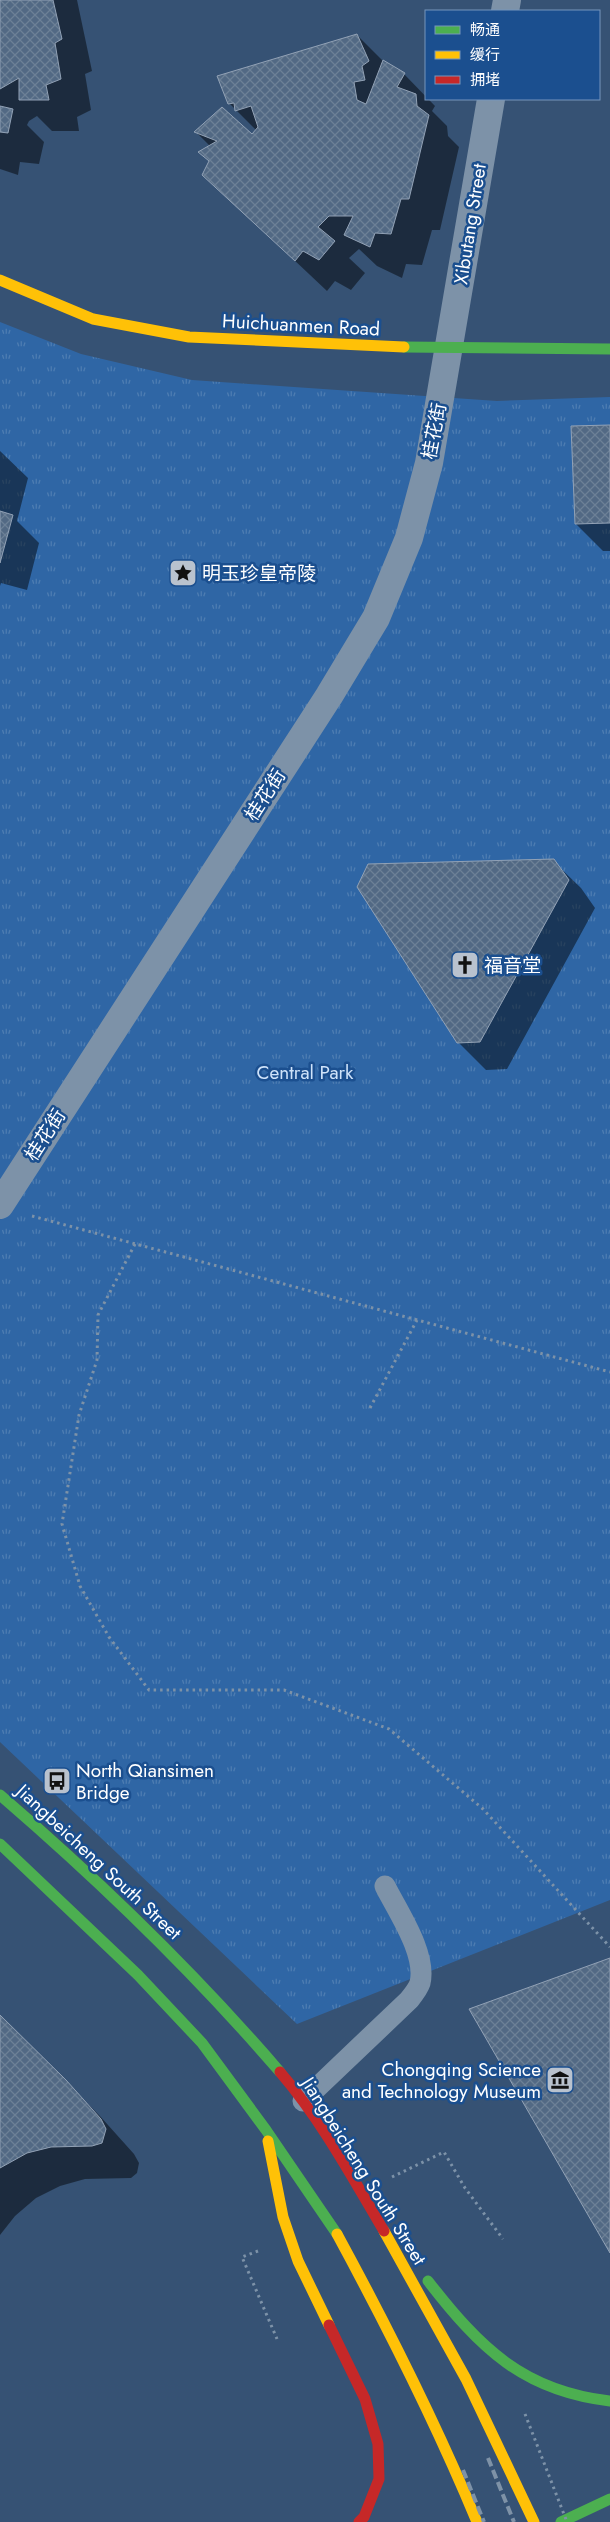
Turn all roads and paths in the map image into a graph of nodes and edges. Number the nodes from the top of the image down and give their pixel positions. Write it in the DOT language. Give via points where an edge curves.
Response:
graph roads {
  1 [pos="491,100"];
  2 [pos="0,280"];
  3 [pos="610,349"];
  4 [pos="450,350"];
  5 [pos="0,1205"];
  6 [pos="27,1214"];
  7 [pos="135,1244"];
  8 [pos="417,1320"];
  9 [pos="610,1372"];
  10 [pos="370,1408"];
  11 [pos="0,1795"];
  12 [pos="0,1844"];
  13 [pos="385,1886"];
  14 [pos="610,1947"];
  15 [pos="303,2101"];
  16 [pos="266,2130"];
  17 [pos="391,2177"];
  18 [pos="367,2202"];
  19 [pos="503,2239"];
  20 [pos="259,2250"];
  21 [pos="277,2339"];
  22 [pos="610,2401"];
  23 [pos="525,2414"];
  24 [pos="610,2499"];
  25 [pos="359,2522"];
  26 [pos="477,2522"];
  27 [pos="534,2522"];
  28 [pos="561,2522"];
  29 [pos="567,2522"];
  1 -- 4 [label="street, Xibutang Street"];
  2 -- 4 [label="main road, Huichuanmen Road" via="93,319 188,337"];
  3 -- 4 [label="main road, Huichuanmen Road"];
  4 -- 5 [label="street, 桂花街" via="429,463 409,538 376,618"];
  6 -- 7 [label="path"];
  7 -- 8 [label="path"];
  7 -- 14 [label="path" via="98,1314 97,1360 79,1415 62,1524 80,1586 109,1637 149,1690 284,1690 388,1729 483,1809"];
  8 -- 9 [label="path"];
  8 -- 10 [label="path"];
  11 -- 15 [label="main road, Jiangbeicheng South Street" via="168,1948 230,2014"];
  12 -- 16 [label="main road" via="138,1975 195,2036"];
  13 -- 15 [label="lane" via="417,1949 421,1968 419,1985 410,2000"];
  15 -- 18 [label="main road, Jiangbeicheng South Street"];
  16 -- 25 [label="main road" via="283,2217 298,2261 365,2399 378,2444 379,2479"];
  16 -- 26 [label="main road" via="338,2237 384,2321"];
  17 -- 19 [label="path" via="444,2152 465,2188"];
  18 -- 22 [label="main road" via="441,2298 492,2351 522,2374 552,2390"];
  18 -- 27 [label="main road, Jiangbeicheng South Street" via="427,2305 504,2452"];
  20 -- 21 [label="path" via="242,2257"];
  23 -- 29 [label="path, bridge"];
  24 -- 28 [label="main road"];
}
